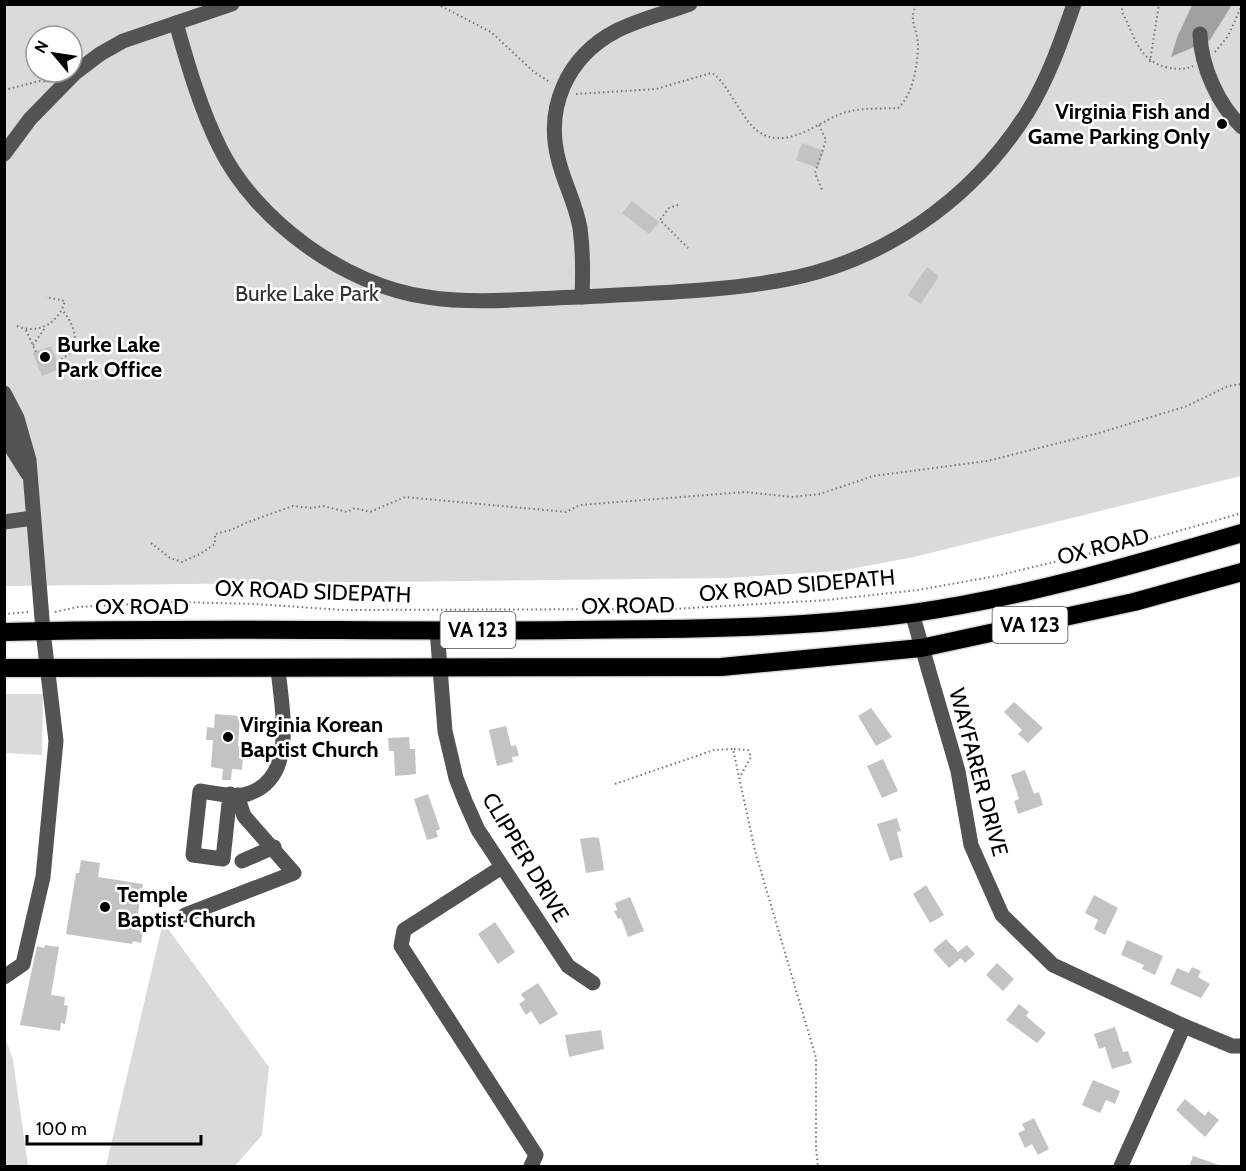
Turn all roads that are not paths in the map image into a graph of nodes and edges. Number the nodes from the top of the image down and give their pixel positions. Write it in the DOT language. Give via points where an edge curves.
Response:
graph roads {
  1 [pos="232,4"];
  2 [pos="690,4"];
  3 [pos="1074,4"];
  4 [pos="176,23"];
  5 [pos="1200,34"];
  6 [pos="1242,127"];
  7 [pos="4,154"];
  8 [pos="582,297"];
  9 [pos="4,393"];
  10 [pos="4,418"];
  11 [pos="4,436"];
  12 [pos="21,461"];
  13 [pos="29,477"];
  14 [pos="33,518"];
  15 [pos="4,522"];
  16 [pos="1242,533"];
  17 [pos="1242,572"];
  18 [pos="912,613"];
  19 [pos="437,630"];
  20 [pos="44,631"];
  21 [pos="4,632"];
  22 [pos="921,648"];
  23 [pos="4,668"];
  24 [pos="48,668"];
  25 [pos="278,668"];
  26 [pos="440,668"];
  27 [pos="234,795"];
  28 [pos="274,847"];
  29 [pos="242,861"];
  30 [pos="502,867"];
  31 [pos="185,915"];
  32 [pos="4,977"];
  33 [pos="593,983"];
  34 [pos="1184,1026"];
  35 [pos="1242,1046"];
  36 [pos="537,1163"];
  37 [pos="1121,1167"];
  1 -- 4 [label="street"];
  2 -- 8 [label="street" via="632,24 600,41 576,63 562,88 555,117 555,145 580,229"];
  3 -- 8 [label="street" via="1042,86 1011,136 956,197 903,235 840,264 780,281"];
  4 -- 7 [label="street" via="123,41 100,54 30,119"];
  4 -- 8 [label="street" via="200,102 220,149 265,208 312,249 360,276 426,297 460,301"];
  5 -- 6 [label="street" via="1202,58 1230,116"];
  9 -- 13 [label="street" via="27,451"];
  10 -- 12 [label="street"];
  11 -- 12 [label="street"];
  12 -- 13 [label="street"];
  13 -- 14 [label="street"];
  14 -- 15 [label="street"];
  14 -- 20 [label="street"];
  16 -- 18 [label="highway, OX ROAD / VA 123" via="1120,569"];
  17 -- 22 [label="highway, VA 123" via="1134,602"];
  18 -- 19 [label="highway, OX ROAD / VA 123" via="676,629"];
  18 -- 22 [label="street, WAYFARER DRIVE"];
  19 -- 20 [label="highway, OX ROAD / VA 123"];
  19 -- 26 [label="street, CLIPPER DRIVE"];
  20 -- 21 [label="highway, OX ROAD / VA 123"];
  20 -- 24 [label="street"];
  22 -- 26 [label="highway, VA 123" via="721,667"];
  22 -- 34 [label="street, WAYFARER DRIVE" via="958,771 971,845 1002,915 1053,965"];
  23 -- 24 [label="highway, VA 123"];
  24 -- 25 [label="highway, VA 123"];
  24 -- 32 [label="street" via="56,741 43,877 22,964"];
  25 -- 26 [label="highway, VA 123"];
  25 -- 27 [label="street" via="281,758 263,786 249,794"];
  26 -- 30 [label="street, CLIPPER DRIVE" via="445,731 456,778 478,830"];
  27 -- 27 [label="street" via="223,859 193,855 200,791"];
  27 -- 28 [label="street" via="244,816"];
  28 -- 29 [label="street"];
  28 -- 31 [label="street" via="294,873"];
  30 -- 33 [label="street, CLIPPER DRIVE" via="568,966"];
  30 -- 36 [label="street" via="404,930 401,946"];
  34 -- 35 [label="street, WAYFARER DRIVE" via="1232,1046"];
  34 -- 37 [label="street"];
}
